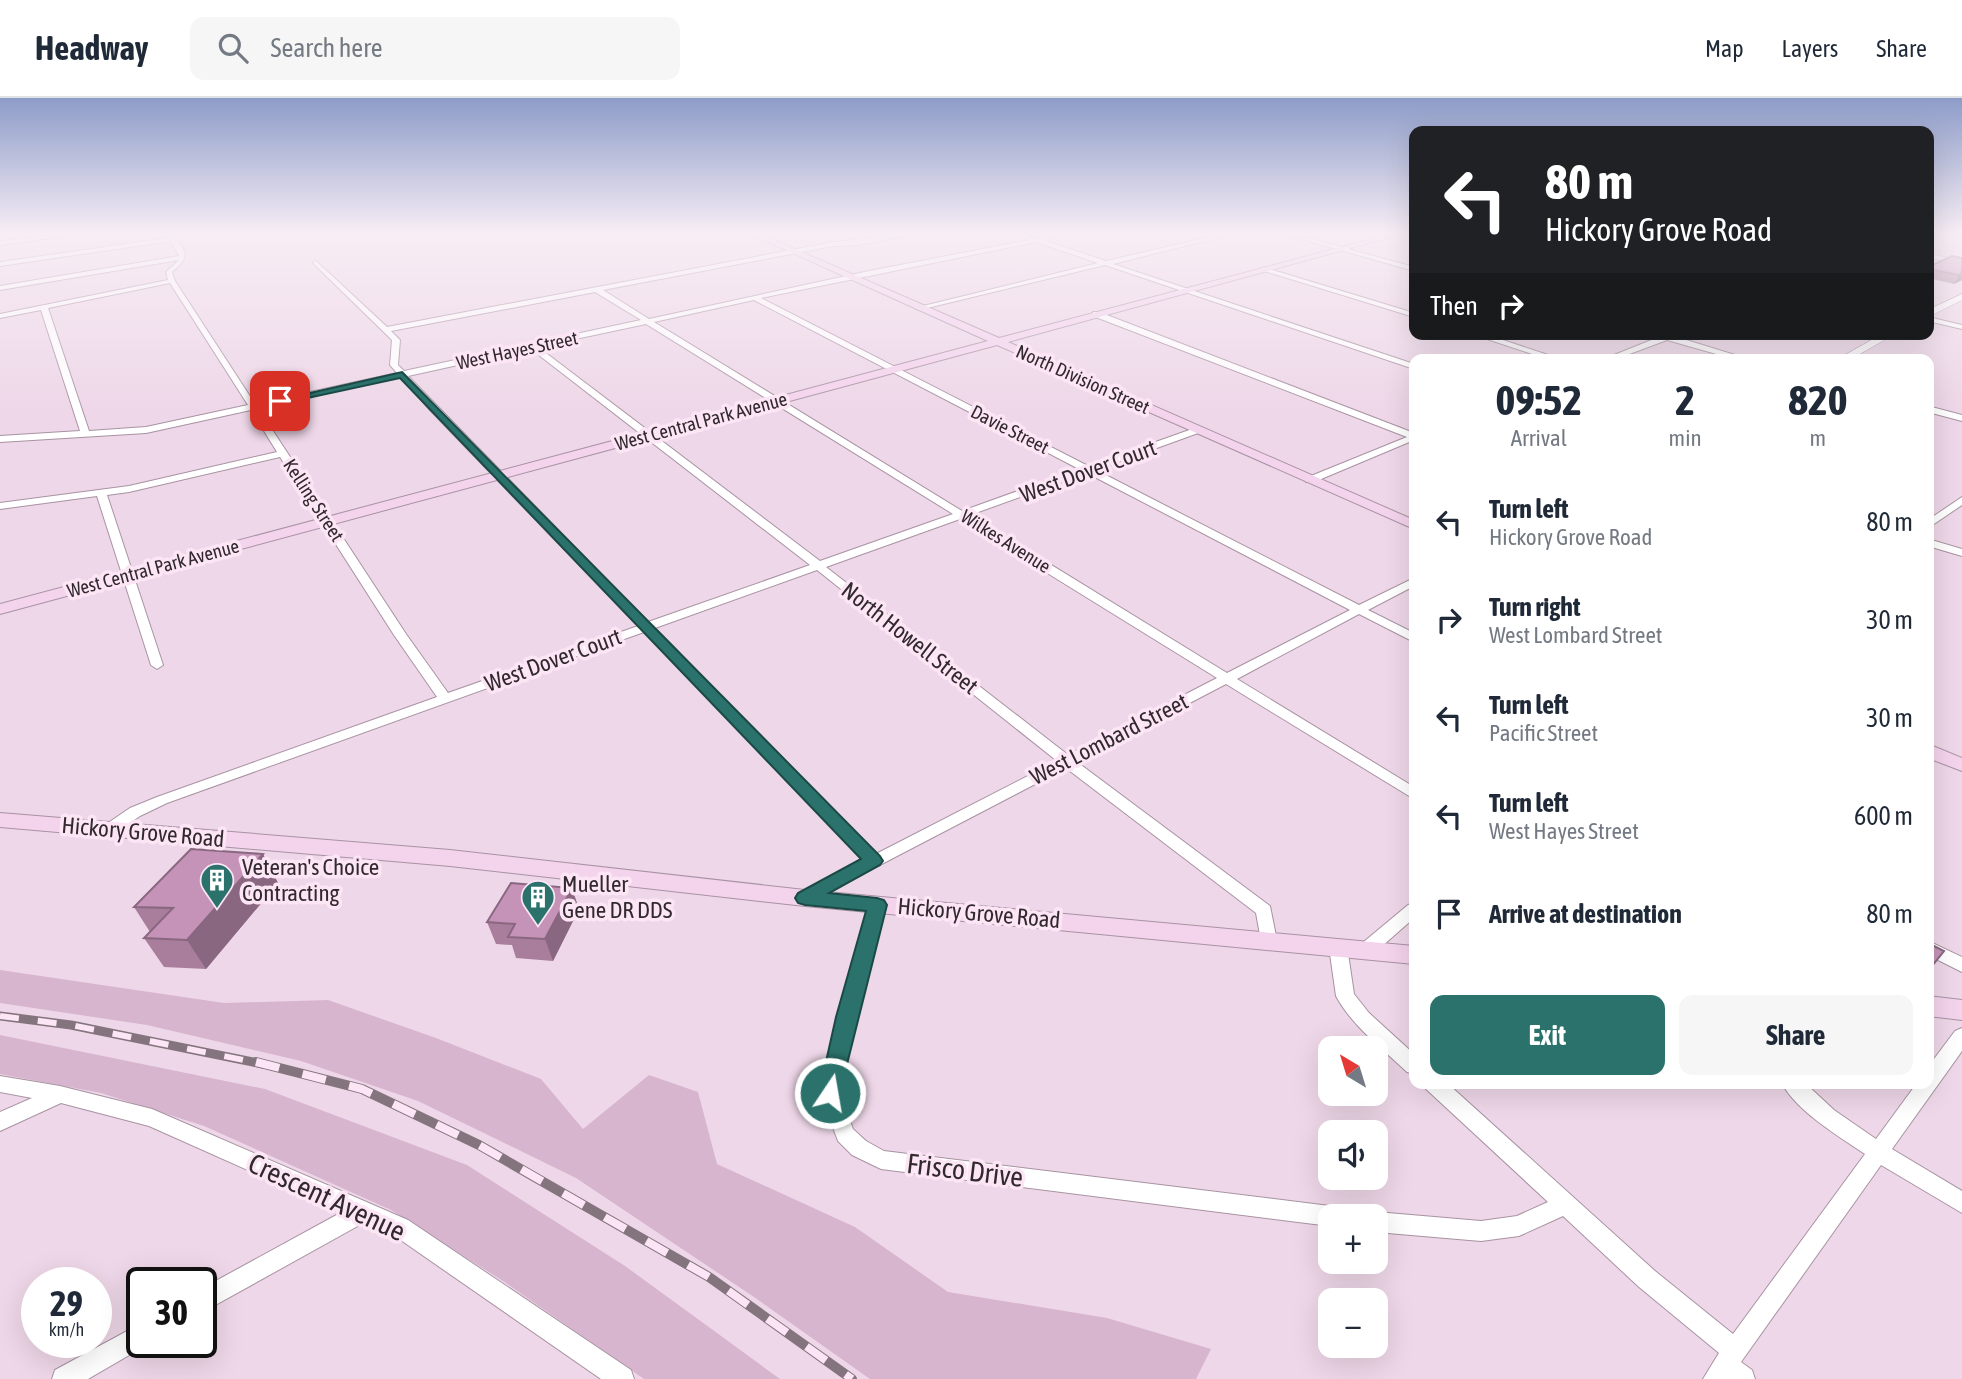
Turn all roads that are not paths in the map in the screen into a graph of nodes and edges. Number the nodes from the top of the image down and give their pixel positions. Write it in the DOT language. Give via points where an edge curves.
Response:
graph roads {
  1 [pos="114,293"];
  2 [pos="180,293"];
  3 [pos="347,293"];
  4 [pos="582,293"];
  5 [pos="602,293"];
  6 [pos="779,293"];
  7 [pos="886,293"];
  8 [pos="982,293"];
  9 [pos="1175,293"];
  10 [pos="1193,293"];
  11 [pos="1342,293"];
  12 [pos="1962,297"];
  13 [pos="755,298"];
  14 [pos="44,307"];
  15 [pos="919,308"];
  16 [pos="1934,311"];
  17 [pos="1409,313"];
  18 [pos="1096,314"];
  19 [pos="0,316"];
  20 [pos="650,321"];
  21 [pos="1934,321"];
  22 [pos="1962,327"];
  23 [pos="386,330"];
  24 [pos="1495,340"];
  25 [pos="1659,340"];
  26 [pos="1678,340"];
  27 [pos="1879,340"];
  28 [pos="998,341"];
  29 [pos="532,346"];
  30 [pos="1540,354"];
  31 [pos="1621,354"];
  32 [pos="1726,354"];
  33 [pos="1852,354"];
  34 [pos="1409,365"];
  35 [pos="895,369"];
  36 [pos="402,375"];
  37 [pos="778,401"];
  38 [pos="253,407"];
  39 [pos="1934,411"];
  40 [pos="1962,418"];
  41 [pos="1198,430"];
  42 [pos="1409,434"];
  43 [pos="86,435"];
  44 [pos="647,436"];
  45 [pos="1409,438"];
  46 [pos="0,439"];
  47 [pos="284,453"];
  48 [pos="1091,470"];
  49 [pos="499,475"];
  50 [pos="1310,480"];
  51 [pos="101,493"];
  52 [pos="1962,500"];
  53 [pos="0,506"];
  54 [pos="964,515"];
  55 [pos="328,521"];
  56 [pos="1934,521"];
  57 [pos="1409,523"];
  58 [pos="1934,544"];
  59 [pos="1962,553"];
  60 [pos="818,566"];
  61 [pos="127,575"];
  62 [pos="1409,584"];
  63 [pos="0,609"];
  64 [pos="1358,610"];
  65 [pos="647,627"];
  66 [pos="1409,636"];
  67 [pos="157,665"];
  68 [pos="1226,679"];
  69 [pos="445,699"];
  70 [pos="1934,753"];
  71 [pos="1066,761"];
  72 [pos="1962,765"];
  73 [pos="1409,791"];
  74 [pos="0,820"];
  75 [pos="110,828"];
  76 [pos="874,861"];
  77 [pos="805,898"];
  78 [pos="877,905"];
  79 [pos="1409,913"];
  80 [pos="1268,940"];
  81 [pos="1338,947"];
  82 [pos="1366,950"];
  83 [pos="1934,950"];
  84 [pos="1409,954"];
  85 [pos="1962,965"];
  86 [pos="1934,1007"];
  87 [pos="1962,1010"];
  88 [pos="1962,1036"];
  89 [pos="1409,1061"];
  90 [pos="1934,1076"];
  91 [pos="0,1084"];
  92 [pos="1440,1089"];
  93 [pos="1797,1089"];
  94 [pos="1925,1089"];
  95 [pos="60,1094"];
  96 [pos="0,1122"];
  97 [pos="1881,1151"];
  98 [pos="1962,1203"];
  99 [pos="1566,1204"];
  100 [pos="364,1211"];
  101 [pos="1318,1215"];
  102 [pos="1388,1223"];
  103 [pos="217,1293"];
  104 [pos="126,1344"];
  105 [pos="1729,1368"];
  106 [pos="64,1379"];
  107 [pos="622,1379"];
  1 -- 14 [label="street"];
  2 -- 38 [label="street, Kelling Street"];
  3 -- 23 [label="street"];
  4 -- 23 [label="street"];
  5 -- 20 [label="street, Wilkes Avenue"];
  6 -- 13 [label="street, West Hayes Street"];
  7 -- 15 [label="main road, North Division Street"];
  8 -- 15 [label="street"];
  9 -- 18 [label="main road, West Central Park Avenue"];
  10 -- 34 [label="street"];
  11 -- 17 [label="street"];
  12 -- 16 [label="street"];
  13 -- 20 [label="street, West Hayes Street"];
  13 -- 35 [label="street, Davie Street"];
  14 -- 19 [label="street"];
  14 -- 43 [label="street"];
  15 -- 28 [label="main road, North Division Street"];
  18 -- 28 [label="main road, West Central Park Avenue"];
  18 -- 42 [label="street"];
  20 -- 29 [label="street, West Hayes Street"];
  20 -- 37 [label="street, Wilkes Avenue"];
  21 -- 22 [label="street"];
  23 -- 36 [label="street" via="396,340 394,365"];
  24 -- 30 [label="street"];
  25 -- 31 [label="street"];
  26 -- 32 [label="street"];
  27 -- 33 [label="street"];
  28 -- 35 [label="main road, West Central Park Avenue"];
  28 -- 41 [label="main road, North Division Street"];
  29 -- 36 [label="street, West Hayes Street"];
  29 -- 44 [label="street, North Howell Street"];
  35 -- 37 [label="main road, West Central Park Avenue"];
  35 -- 48 [label="street, Davie Street"];
  36 -- 38 [label="street, West Hayes Street"];
  36 -- 49 [label="street"];
  37 -- 44 [label="main road, West Central Park Avenue"];
  37 -- 54 [label="street, Wilkes Avenue"];
  38 -- 43 [label="street, West Hayes Street" via="146,430"];
  38 -- 47 [label="street, Kelling Street"];
  39 -- 40 [label="street"];
  41 -- 48 [label="street, West Dover Court"];
  41 -- 50 [label="main road, North Division Street"];
  43 -- 46 [label="street, West Hayes Street"];
  44 -- 49 [label="main road, West Central Park Avenue"];
  44 -- 60 [label="street, North Howell Street"];
  45 -- 50 [label="street"];
  47 -- 51 [label="street"];
  47 -- 55 [label="street, Kelling Street"];
  48 -- 54 [label="street, West Dover Court"];
  48 -- 64 [label="street, Davie Street"];
  49 -- 55 [label="main road, West Central Park Avenue"];
  49 -- 65 [label="street"];
  50 -- 57 [label="main road, North Division Street"];
  51 -- 53 [label="street"];
  51 -- 61 [label="street"];
  52 -- 56 [label="street"];
  54 -- 60 [label="street, West Dover Court"];
  54 -- 68 [label="street, Wilkes Avenue"];
  55 -- 61 [label="main road, West Central Park Avenue"];
  55 -- 69 [label="street, Kelling Street"];
  58 -- 59 [label="street"];
  60 -- 65 [label="street, West Dover Court"];
  60 -- 71 [label="street, North Howell Street"];
  61 -- 63 [label="main road, West Central Park Avenue"];
  61 -- 67 [label="street"];
  62 -- 64 [label="street, West Lombard Street"];
  64 -- 66 [label="street, Davie Street"];
  64 -- 68 [label="street, West Lombard Street"];
  65 -- 69 [label="street, West Dover Court"];
  65 -- 76 [label="street"];
  68 -- 71 [label="street, West Lombard Street"];
  68 -- 73 [label="street, Wilkes Avenue"];
  69 -- 75 [label="street, West Dover Court" via="162,800"];
  70 -- 72 [label="main road"];
  71 -- 76 [label="street, West Lombard Street"];
  71 -- 80 [label="street, North Howell Street" via="1264,910"];
  74 -- 75 [label="main road, Hickory Grove Road"];
  75 -- 77 [label="main road, Hickory Grove Road" via="450,858"];
  76 -- 77 [label="street, West Lombard Street"];
  77 -- 78 [label="main road, Hickory Grove Road"];
  78 -- 80 [label="main road, Hickory Grove Road"];
  78 -- 101 [label="street, Frisco Drive" via="830,1093 845,1135 859,1148 881,1160"];
  79 -- 82 [label="street"];
  80 -- 81 [label="main road, Hickory Grove Road"];
  81 -- 82 [label="main road, Hickory Grove Road"];
  81 -- 89 [label="street" via="1345,996"];
  82 -- 84 [label="main road, Hickory Grove Road"];
  83 -- 85 [label="street"];
  86 -- 87 [label="main road"];
  88 -- 90 [label="street"];
  91 -- 95 [label="street, Crescent Avenue"];
  92 -- 99 [label="street"];
  93 -- 97 [label="street"];
  94 -- 97 [label="street"];
  95 -- 96 [label="street"];
  95 -- 100 [label="street, Crescent Avenue" via="152,1118"];
  97 -- 98 [label="street"];
  97 -- 105 [label="street"];
  99 -- 102 [label="street" via="1519,1226 1481,1231"];
  99 -- 105 [label="street" via="1647,1279"];
  100 -- 103 [label="street"];
  100 -- 107 [label="street, Crescent Avenue" via="400,1227"];
  104 -- 106 [label="street"];
}
